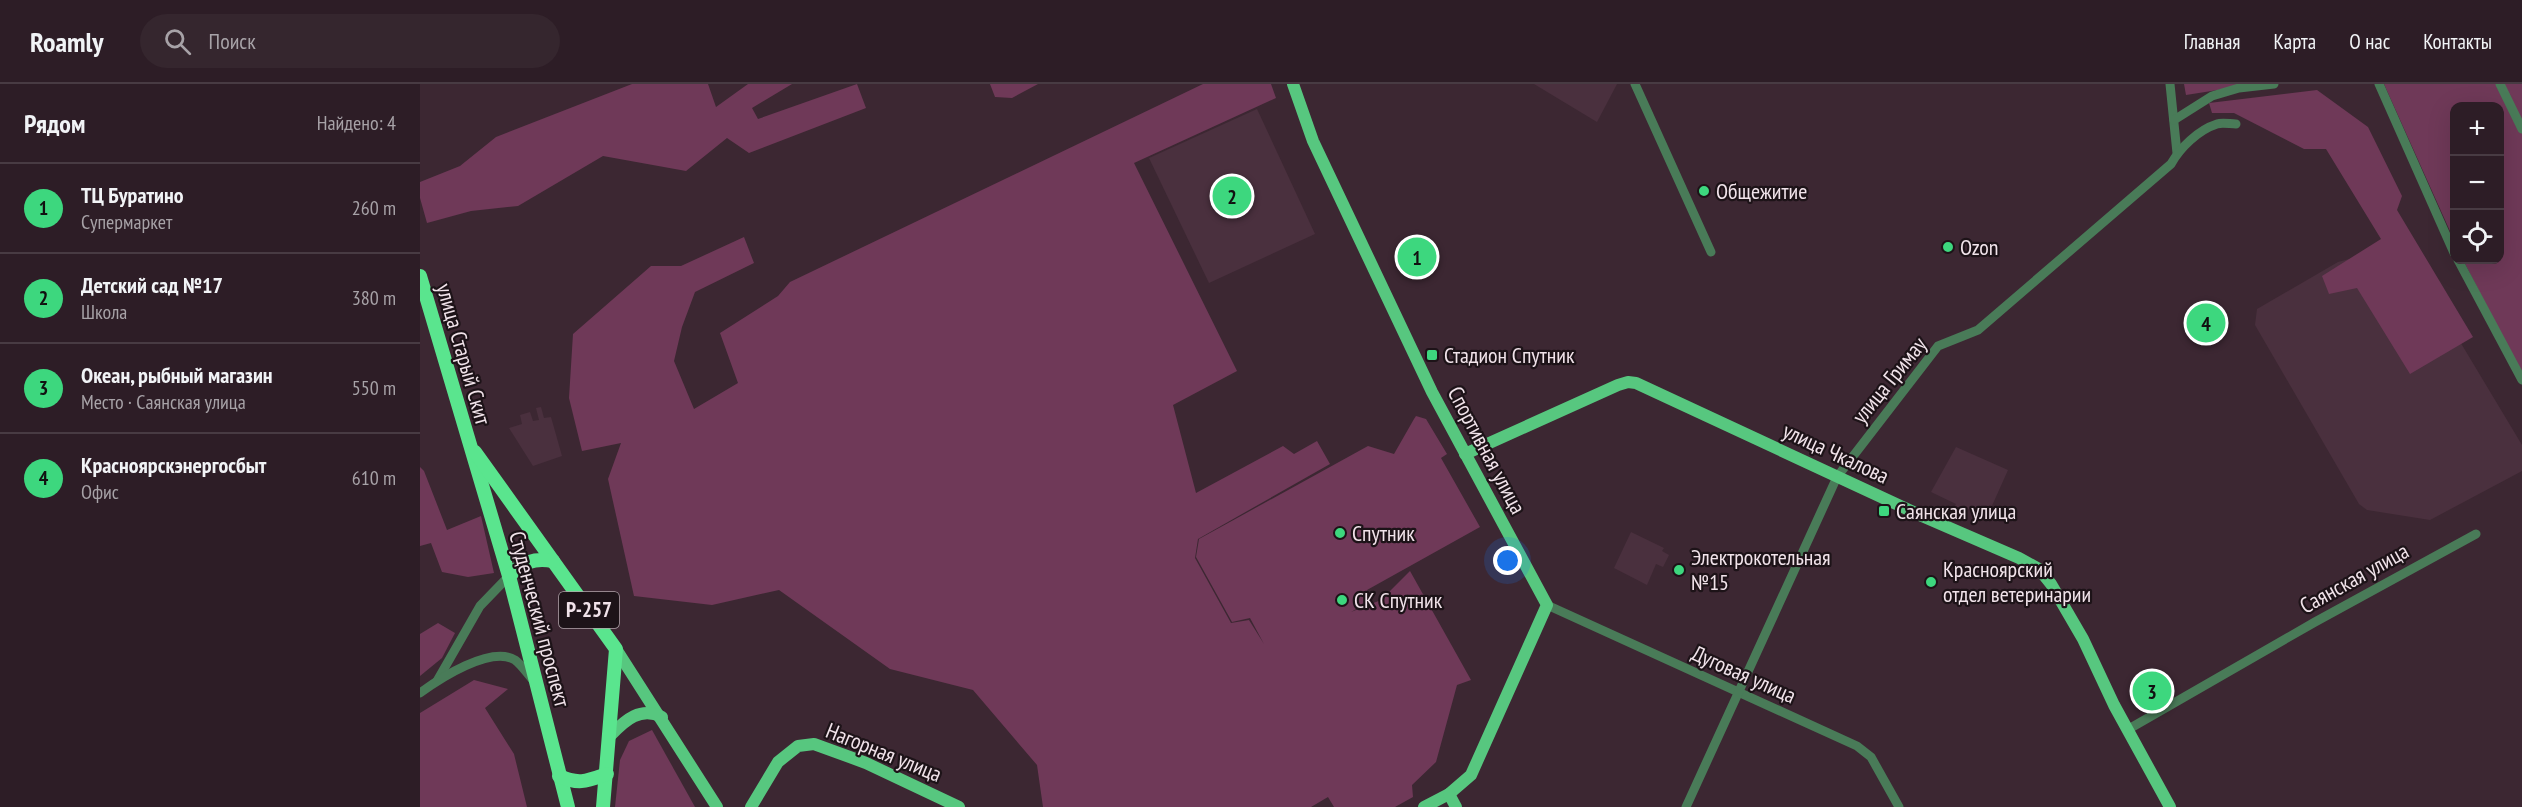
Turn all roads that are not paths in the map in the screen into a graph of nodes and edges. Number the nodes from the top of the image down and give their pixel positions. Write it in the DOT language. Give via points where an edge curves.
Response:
graph roads {
  1 [pos="1293,84"];
  2 [pos="1635,84"];
  3 [pos="2170,84"];
  4 [pos="2274,84"];
  5 [pos="2379,84"];
  6 [pos="2500,84"];
  7 [pos="2174,120"];
  8 [pos="2236,124"];
  9 [pos="2522,129"];
  10 [pos="2177,153"];
  11 [pos="2450,244"];
  12 [pos="1711,252"];
  13 [pos="2460,264"];
  14 [pos="420,276"];
  15 [pos="2522,380"];
  16 [pos="469,443"];
  17 [pos="1465,454"];
  18 [pos="1837,477"];
  19 [pos="2476,534"];
  20 [pos="553,561"];
  21 [pos="509,576"];
  22 [pos="1547,605"];
  23 [pos="616,649"];
  24 [pos="437,681"];
  25 [pos="536,683"];
  26 [pos="420,693"];
  27 [pos="1739,693"];
  28 [pos="662,717"];
  29 [pos="2127,730"];
  30 [pos="611,735"];
  31 [pos="607,774"];
  32 [pos="559,776"];
  33 [pos="1449,794"];
  34 [pos="568,807"];
  35 [pos="603,807"];
  36 [pos="717,807"];
  37 [pos="751,807"];
  38 [pos="959,807"];
  39 [pos="1425,807"];
  40 [pos="1456,807"];
  41 [pos="1686,807"];
  42 [pos="1899,807"];
  43 [pos="2170,807"];
  1 -- 17 [label="main road, Спортивная улица" via="1322,161"];
  2 -- 12 [label="street"];
  3 -- 7 [label="street"];
  4 -- 7 [label="street" via="2212,96"];
  5 -- 11 [label="street"];
  6 -- 9 [label="street"];
  7 -- 10 [label="street"];
  8 -- 10 [label="street, улица Гримау" via="2219,123 2200,132"];
  10 -- 18 [label="street, улица Гримау" via="2171,164 1978,330 1938,346"];
  13 -- 15 [label="street"];
  14 -- 16 [label="highway, улица Старый Скит / Р-257"];
  16 -- 20 [label="highway, Р-257"];
  16 -- 21 [label="highway, Студенческий проспект / Р-257"];
  17 -- 18 [label="main road, улица Чкалова" via="1628,382"];
  17 -- 22 [label="main road, Спортивная улица"];
  18 -- 27 [label="street, улица Гримау"];
  18 -- 29 [label="main road, улица Чкалова" via="2039,569 2082,639"];
  19 -- 29 [label="street, Саянская улица"];
  20 -- 21 [label="highway, Р-257" via="536,559 520,565"];
  20 -- 23 [label="highway, Р-257"];
  21 -- 24 [label="street" via="480,606"];
  21 -- 25 [label="highway, Студенческий проспект / Р-257"];
  22 -- 27 [label="street, Дуговая улица"];
  22 -- 33 [label="main road" via="1471,775"];
  23 -- 28 [label="main road"];
  23 -- 30 [label="highway, Р-257"];
  24 -- 25 [label="street" via="473,662 499,656 514,660"];
  24 -- 26 [label="street"];
  25 -- 32 [label="highway, Студенческий проспект / Р-257"];
  27 -- 41 [label="street, улица Гримау"];
  27 -- 42 [label="street, Дуговая улица" via="1865,751"];
  28 -- 30 [label="main road" via="651,711 642,713 626,719"];
  28 -- 36 [label="main road"];
  29 -- 43 [label="main road, улица Чкалова"];
  30 -- 31 [label="highway, Р-257"];
  31 -- 32 [label="highway" via="573,783"];
  31 -- 35 [label="highway, Р-257"];
  32 -- 34 [label="highway, Студенческий проспект / Р-257"];
  33 -- 39 [label="main road"];
  33 -- 40 [label="main road"];
  37 -- 38 [label="main road, Нагорная улица" via="778,762 798,746 814,744 866,763"];
}
